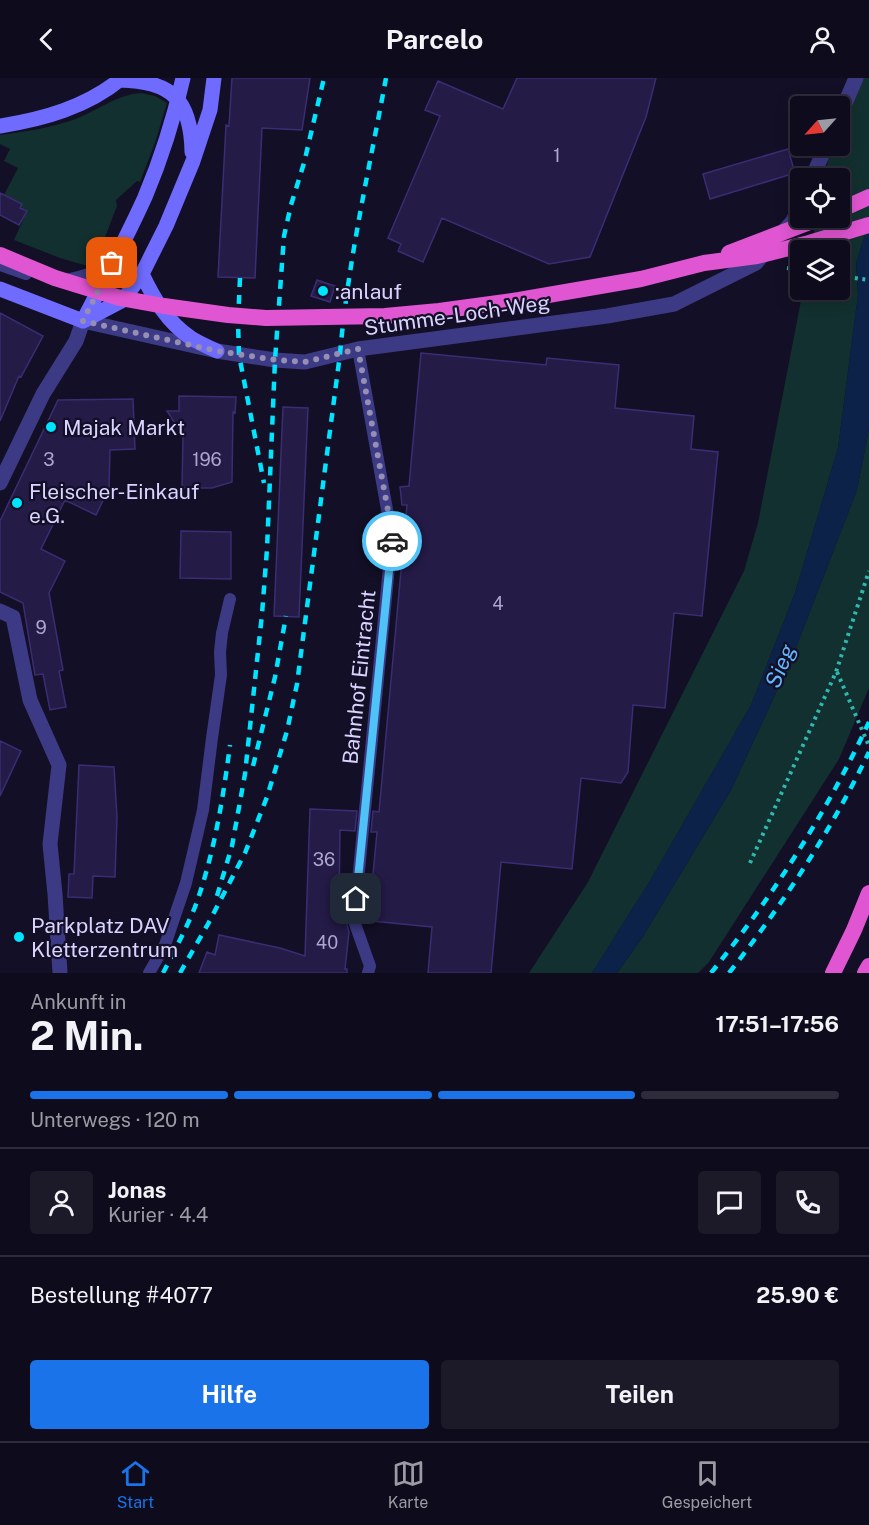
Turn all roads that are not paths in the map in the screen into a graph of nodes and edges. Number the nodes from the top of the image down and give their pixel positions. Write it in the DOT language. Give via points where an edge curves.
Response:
graph roads {
  1 [pos="183,78"];
  2 [pos="214,78"];
  3 [pos="856,78"];
  4 [pos="121,79"];
  5 [pos="848,96"];
  6 [pos="178,99"];
  7 [pos="0,126"];
  8 [pos="193,160"];
  9 [pos="869,197"];
  10 [pos="850,206"];
  11 [pos="790,223"];
  12 [pos="869,225"];
  13 [pos="794,228"];
  14 [pos="0,255"];
  15 [pos="112,263"];
  16 [pos="704,263"];
  17 [pos="0,265"];
  18 [pos="142,273"];
  19 [pos="0,289"];
  20 [pos="83,321"];
  21 [pos="358,349"];
  22 [pos="217,351"];
  23 [pos="0,483"];
  24 [pos="230,599"];
  25 [pos="0,611"];
  26 [pos="869,893"];
  27 [pos="869,966"];
  28 [pos="60,973"];
  29 [pos="148,973"];
  30 [pos="368,973"];
  31 [pos="833,973"];
  32 [pos="866,973"];
  1 -- 6 [label="main road"];
  2 -- 8 [label="main road" via="210,110"];
  3 -- 5 [label="street"];
  4 -- 6 [label="main road" via="141,80"];
  4 -- 7 [label="main road" via="77,106 29,122"];
  6 -- 8 [label="main road" via="192,131"];
  6 -- 15 [label="main road" via="145,197"];
  8 -- 18 [label="main road"];
  9 -- 10 [label="highway"];
  11 -- 21 [label="street, Stumme-Loch-Weg" via="756,263 674,304"];
  12 -- 16 [label="highway, bridge" via="757,256"];
  13 -- 16 [label="highway, bridge"];
  14 -- 16 [label="highway, bridge" via="55,278 120,298 266,318 439,311 641,279"];
  15 -- 17 [label="lane" via="96,272 62,281 44,280"];
  15 -- 20 [label="main road"];
  18 -- 20 [label="main road" via="123,300"];
  18 -- 22 [label="main road" via="170,321 192,339"];
  19 -- 20 [label="main road"];
  20 -- 22 [label="street, Stumme-Loch-Weg"];
  20 -- 23 [label="street"];
  21 -- 22 [label="street, Stumme-Loch-Weg" via="305,362"];
  21 -- 30 [label="lane, Bahnhof Eintracht" via="392,537 354,921 370,966"];
  24 -- 29 [label="lane" via="219,652 221,675 203,810 186,883 165,945"];
  25 -- 28 [label="street" via="13,617 30,700 59,765 50,844"];
  26 -- 31 [label="highway"];
  27 -- 32 [label="highway"];
}
